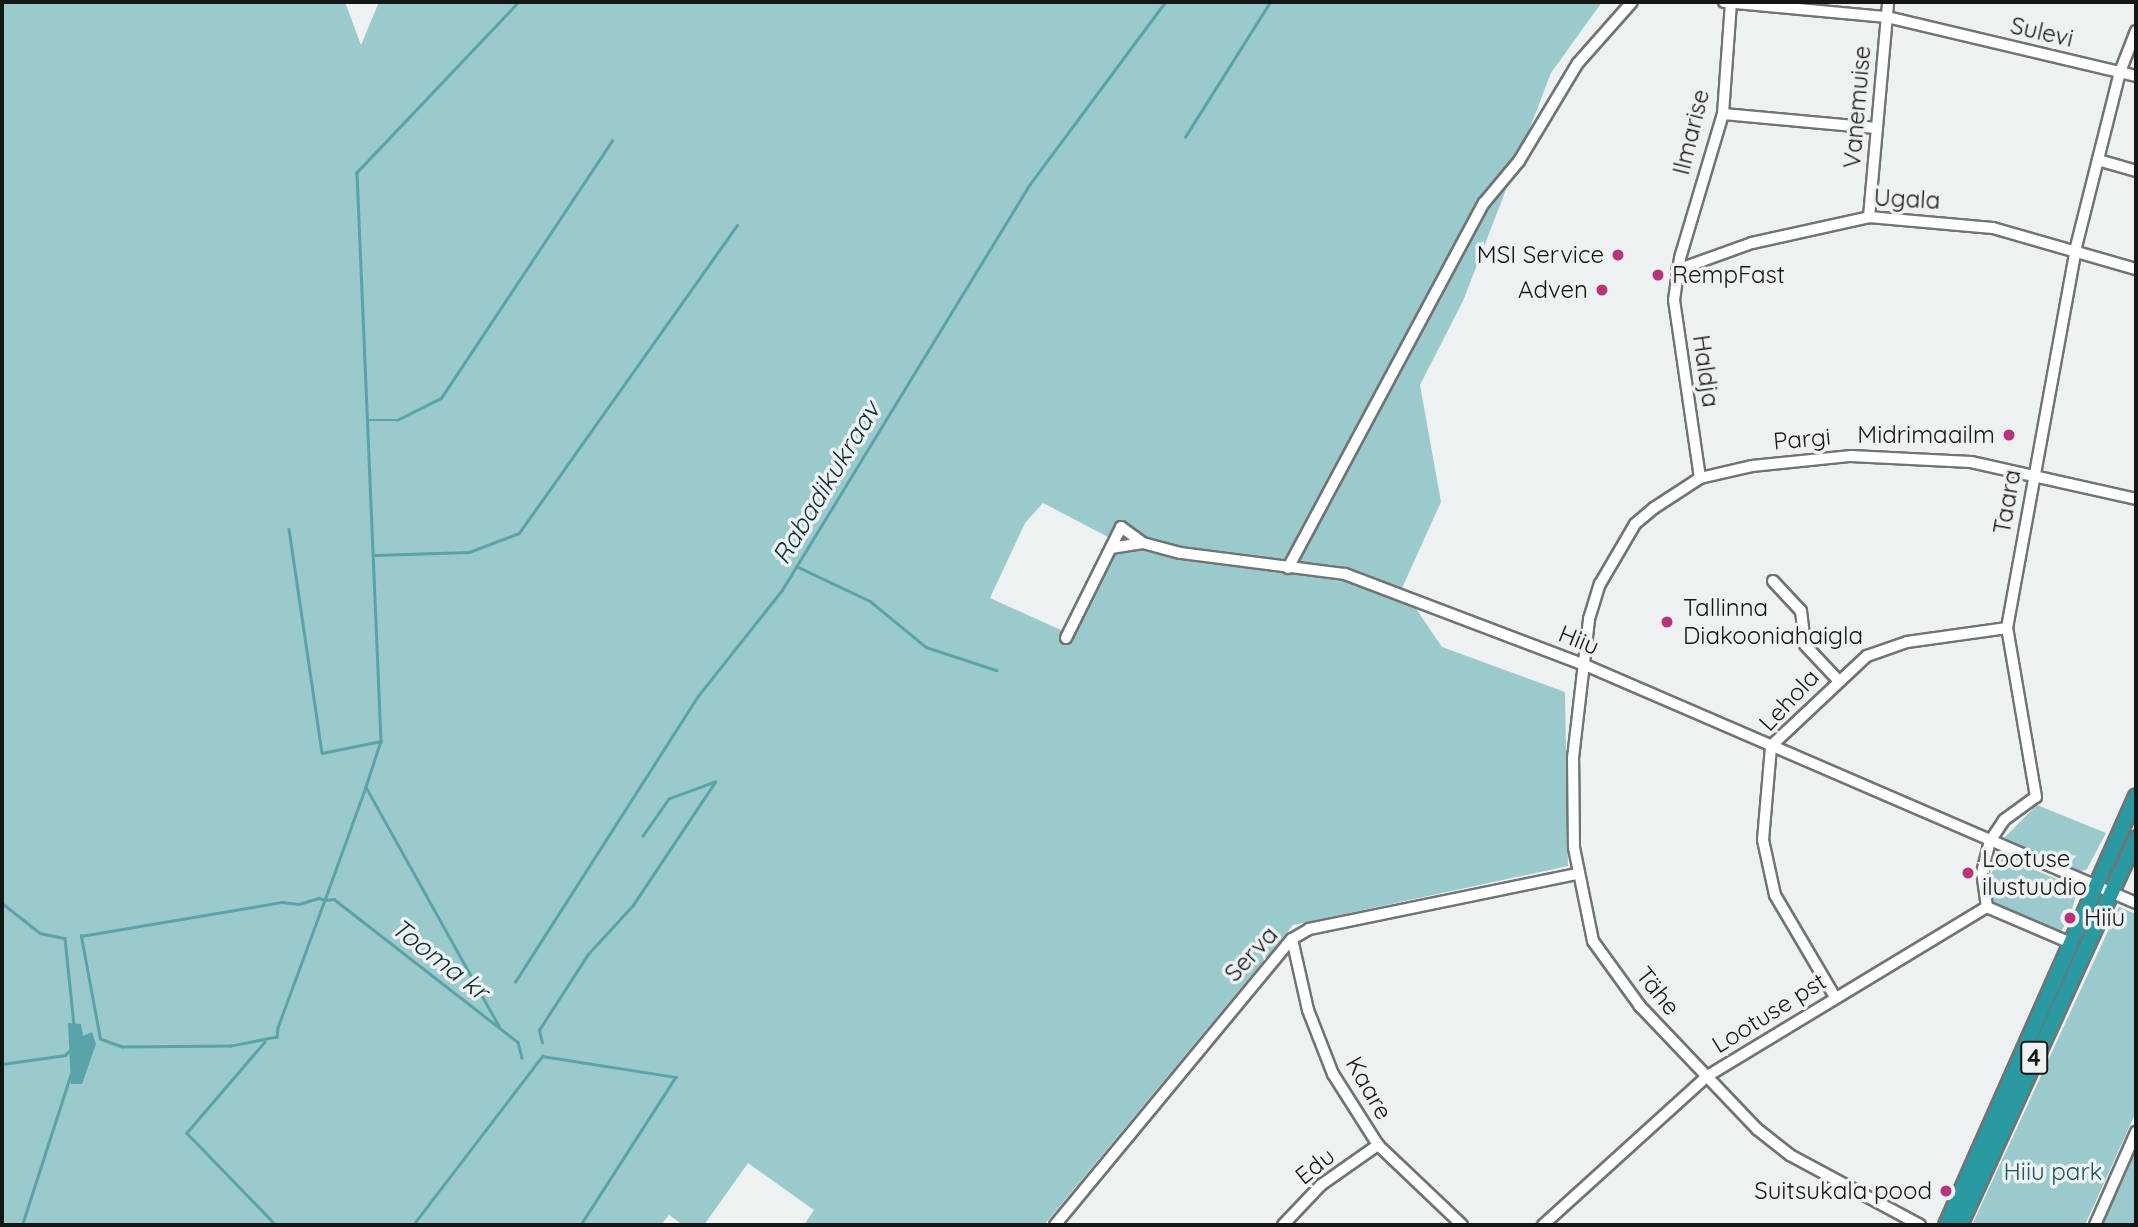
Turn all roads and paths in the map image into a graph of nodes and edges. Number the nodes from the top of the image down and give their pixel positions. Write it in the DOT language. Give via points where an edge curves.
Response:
graph roads {
  1 [pos="1632,2"];
  2 [pos="1728,2"];
  3 [pos="1888,2"];
  4 [pos="1887,18"];
  5 [pos="2136,31"];
  6 [pos="2120,72"];
  7 [pos="2136,76"];
  8 [pos="1723,114"];
  9 [pos="1876,128"];
  10 [pos="2098,160"];
  11 [pos="2136,171"];
  12 [pos="1869,217"];
  13 [pos="2076,247"];
  14 [pos="2136,269"];
  15 [pos="1677,270"];
  16 [pos="2034,471"];
  17 [pos="1700,478"];
  18 [pos="2136,499"];
  19 [pos="1143,543"];
  20 [pos="1111,548"];
  21 [pos="1288,568"];
  22 [pos="1773,581"];
  23 [pos="2007,628"];
  24 [pos="1066,638"];
  25 [pos="1585,665"];
  26 [pos="1837,679"];
  27 [pos="1771,746"];
  28 [pos="2136,796"];
  29 [pos="2136,838"];
  30 [pos="1990,841"];
  31 [pos="1578,874"];
  32 [pos="2096,887"];
  33 [pos="2112,893"];
  34 [pos="2136,903"];
  35 [pos="1987,907"];
  36 [pos="1292,939"];
  37 [pos="2071,943"];
  38 [pos="1835,997"];
  39 [pos="1706,1077"];
  40 [pos="2136,1132"];
  41 [pos="1378,1145"];
  42 [pos="1055,1225"];
  43 [pos="1283,1225"];
  44 [pos="1462,1225"];
  45 [pos="1543,1225"];
  46 [pos="1920,1225"];
  47 [pos="1946,1225"];
  48 [pos="1959,1225"];
  49 [pos="2095,1225"];
  1 -- 21 [label="street" via="1577,63 1519,161 1484,203"];
  2 -- 4 [label="street, Sulevi"];
  2 -- 8 [label="street, Ilmarise"];
  3 -- 4 [label="street, Vanemuise"];
  4 -- 6 [label="street, Sulevi"];
  4 -- 9 [label="street, Vanemuise"];
  5 -- 6 [label="street, Taara"];
  6 -- 7 [label="street, Sulevi"];
  6 -- 10 [label="street, Taara"];
  8 -- 9 [label="street"];
  8 -- 15 [label="street, Ilmarise"];
  9 -- 12 [label="street, Vanemuise"];
  10 -- 11 [label="street"];
  10 -- 13 [label="street, Taara"];
  12 -- 13 [label="street, Ugala" via="1981,227"];
  12 -- 15 [label="street, Ugala" via="1752,243"];
  13 -- 14 [label="street, Ugala"];
  13 -- 16 [label="street, Taara"];
  15 -- 17 [label="street, Haldja" via="1674,300"];
  16 -- 17 [label="street, Pargi" via="1851,456"];
  16 -- 18 [label="street, Pargi"];
  16 -- 23 [label="street, Taara"];
  17 -- 25 [label="street, Pargi" via="1635,524 1600,584"];
  19 -- 20 [label="street, Hiiu"];
  19 -- 20 [label="street, Hiiu" via="1121,527"];
  19 -- 21 [label="street, Hiiu"];
  20 -- 24 [label="street, Hiiu"];
  21 -- 25 [label="street, Hiiu" via="1345,574"];
  22 -- 26 [label="street" via="1801,611 1805,645"];
  23 -- 26 [label="street, Lehola" via="1907,642 1867,656"];
  23 -- 30 [label="street, Taara" via="2036,797 2004,820"];
  25 -- 27 [label="street, Hiiu"];
  25 -- 31 [label="street, Tähe" via="1573,758"];
  26 -- 27 [label="street, Lehola"];
  27 -- 30 [label="street, Hiiu"];
  27 -- 38 [label="street, Lehola" via="1763,840 1775,895"];
  28 -- 32 [label="highway, 4"];
  29 -- 33 [label="highway, 4"];
  30 -- 32 [label="street, Hiiu"];
  30 -- 35 [label="street" via="1982,873"];
  31 -- 36 [label="street, Serva" via="1309,929"];
  31 -- 39 [label="street, Tähe" via="1593,941 1640,1006"];
  32 -- 33 [label="street, Hiiu"];
  32 -- 37 [label="highway, 4"];
  33 -- 34 [label="street, Hiiu"];
  33 -- 48 [label="highway, 4"];
  35 -- 37 [label="street"];
  35 -- 38 [label="street, Lootuse pst"];
  36 -- 41 [label="street, Kaare" via="1308,1010 1334,1074"];
  36 -- 42 [label="street, Serva"];
  37 -- 47 [label="highway, 4"];
  38 -- 39 [label="street, Lootuse pst"];
  39 -- 45 [label="street, Lootuse pst"];
  39 -- 46 [label="street, Tähe" via="1790,1155"];
  40 -- 49 [label="street"];
  41 -- 43 [label="street, Edu" via="1321,1185"];
  41 -- 44 [label="street, Kaare"];
}
